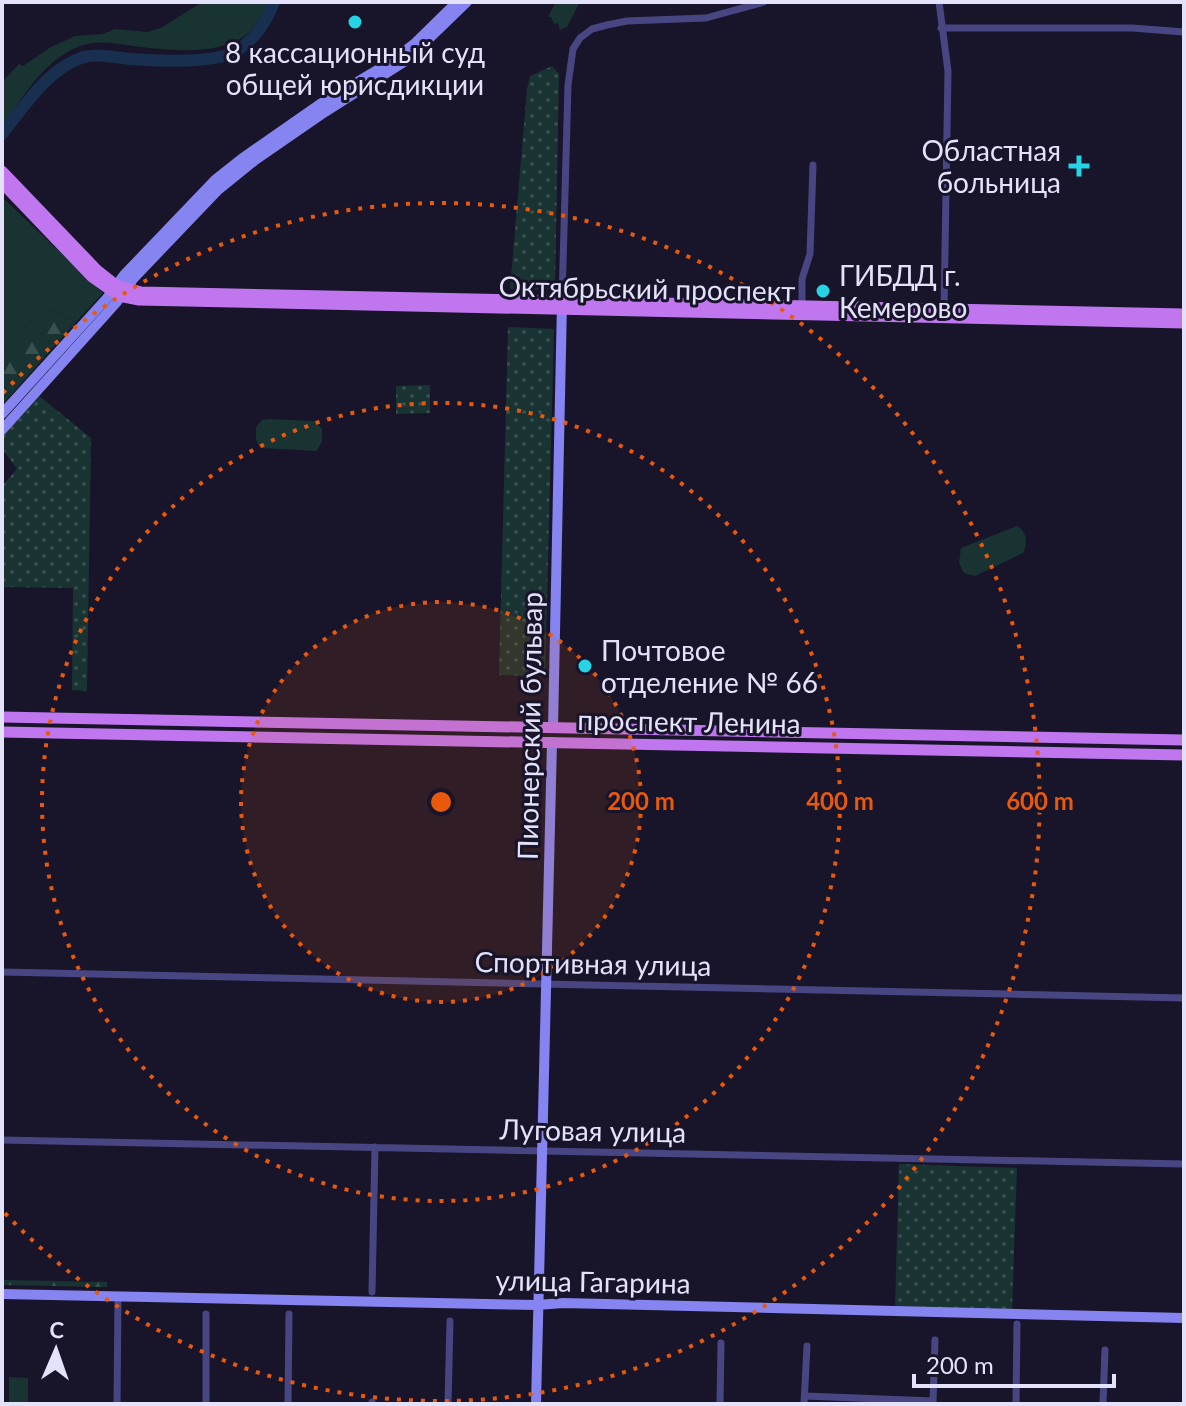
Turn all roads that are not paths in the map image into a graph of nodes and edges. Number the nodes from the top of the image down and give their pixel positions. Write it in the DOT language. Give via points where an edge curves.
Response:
graph roads {
  1 [pos="457,2"];
  2 [pos="467,2"];
  3 [pos="764,2"];
  4 [pos="939,2"];
  5 [pos="941,28"];
  6 [pos="1184,32"];
  7 [pos="813,165"];
  8 [pos="2,171"];
  9 [pos="2,183"];
  10 [pos="20,195"];
  11 [pos="118,290"];
  12 [pos="562,306"];
  13 [pos="802,306"];
  14 [pos="944,314"];
  15 [pos="1184,314"];
  16 [pos="1184,323"];
  17 [pos="2,414"];
  18 [pos="2,430"];
  19 [pos="2,717"];
  20 [pos="553,727"];
  21 [pos="2,732"];
  22 [pos="957,735"];
  23 [pos="1184,740"];
  24 [pos="552,742"];
  25 [pos="959,750"];
  26 [pos="1184,755"];
  27 [pos="2,972"];
  28 [pos="547,984"];
  29 [pos="1184,998"];
  30 [pos="2,1140"];
  31 [pos="375,1147"];
  32 [pos="544,1151"];
  33 [pos="1184,1164"];
  34 [pos="372,1292"];
  35 [pos="2,1294"];
  36 [pos="118,1297"];
  37 [pos="537,1305"];
  38 [pos="206,1314"];
  39 [pos="289,1314"];
  40 [pos="1184,1318"];
  41 [pos="450,1321"];
  42 [pos="1017,1324"];
  43 [pos="935,1340"];
  44 [pos="721,1343"];
  45 [pos="807,1346"];
  46 [pos="1105,1350"];
  47 [pos="804,1400"];
  48 [pos="933,1402"];
  49 [pos="117,1404"];
  50 [pos="206,1404"];
  51 [pos="288,1404"];
  52 [pos="448,1404"];
  53 [pos="536,1404"];
  54 [pos="720,1404"];
  55 [pos="1016,1404"];
  56 [pos="1103,1404"];
  1 -- 11 [label="street" via="389,63 227,170 181,214"];
  2 -- 11 [label="street" via="407,60 224,185"];
  3 -- 12 [label="street, Пионерский бульвар" via="706,18 627,21 592,29 580,38 573,49 568,97"];
  4 -- 5 [label="street"];
  5 -- 6 [label="street"];
  5 -- 14 [label="street" via="948,71"];
  7 -- 13 [label="street"];
  8 -- 10 [label="main road"];
  9 -- 10 [label="main road"];
  10 -- 11 [label="main road"];
  11 -- 12 [label="main road, Октябрьский проспект" via="152,301"];
  11 -- 17 [label="street"];
  11 -- 18 [label="street"];
  12 -- 13 [label="main road, Октябрьский проспект"];
  12 -- 14 [label="main road, Октябрьский проспект"];
  12 -- 20 [label="street, Пионерский бульвар"];
  13 -- 14 [label="main road, Октябрьский проспект"];
  14 -- 15 [label="main road, Октябрьский проспект"];
  14 -- 16 [label="main road, Октябрьский проспект"];
  19 -- 20 [label="main road, проспект Ленина"];
  20 -- 22 [label="main road, проспект Ленина"];
  20 -- 24 [label="main road, Пионерский бульвар"];
  21 -- 24 [label="main road, проспект Ленина"];
  22 -- 23 [label="main road, проспект Ленина"];
  22 -- 25 [label="main road"];
  24 -- 25 [label="main road, проспект Ленина"];
  24 -- 28 [label="street, Пионерский бульвар"];
  25 -- 26 [label="main road, проспект Ленина"];
  27 -- 28 [label="street, Спортивная улица"];
  28 -- 29 [label="street, Спортивная улица"];
  28 -- 32 [label="street, Пионерский бульвар"];
  30 -- 31 [label="street, Луговая улица"];
  31 -- 32 [label="street, Луговая улица"];
  31 -- 34 [label="street"];
  32 -- 33 [label="street, Луговая улица"];
  32 -- 37 [label="street, Пионерский бульвар"];
  35 -- 36 [label="street, улица Гагарина"];
  36 -- 37 [label="street, улица Гагарина"];
  36 -- 49 [label="street"];
  37 -- 40 [label="street, улица Гагарина"];
  37 -- 53 [label="street, Пионерский бульвар"];
  38 -- 50 [label="street"];
  39 -- 51 [label="street"];
  41 -- 52 [label="street"];
  42 -- 55 [label="street"];
  43 -- 48 [label="street"];
  44 -- 54 [label="street"];
  45 -- 47 [label="street"];
  46 -- 56 [label="street"];
  47 -- 48 [label="street"];
}
